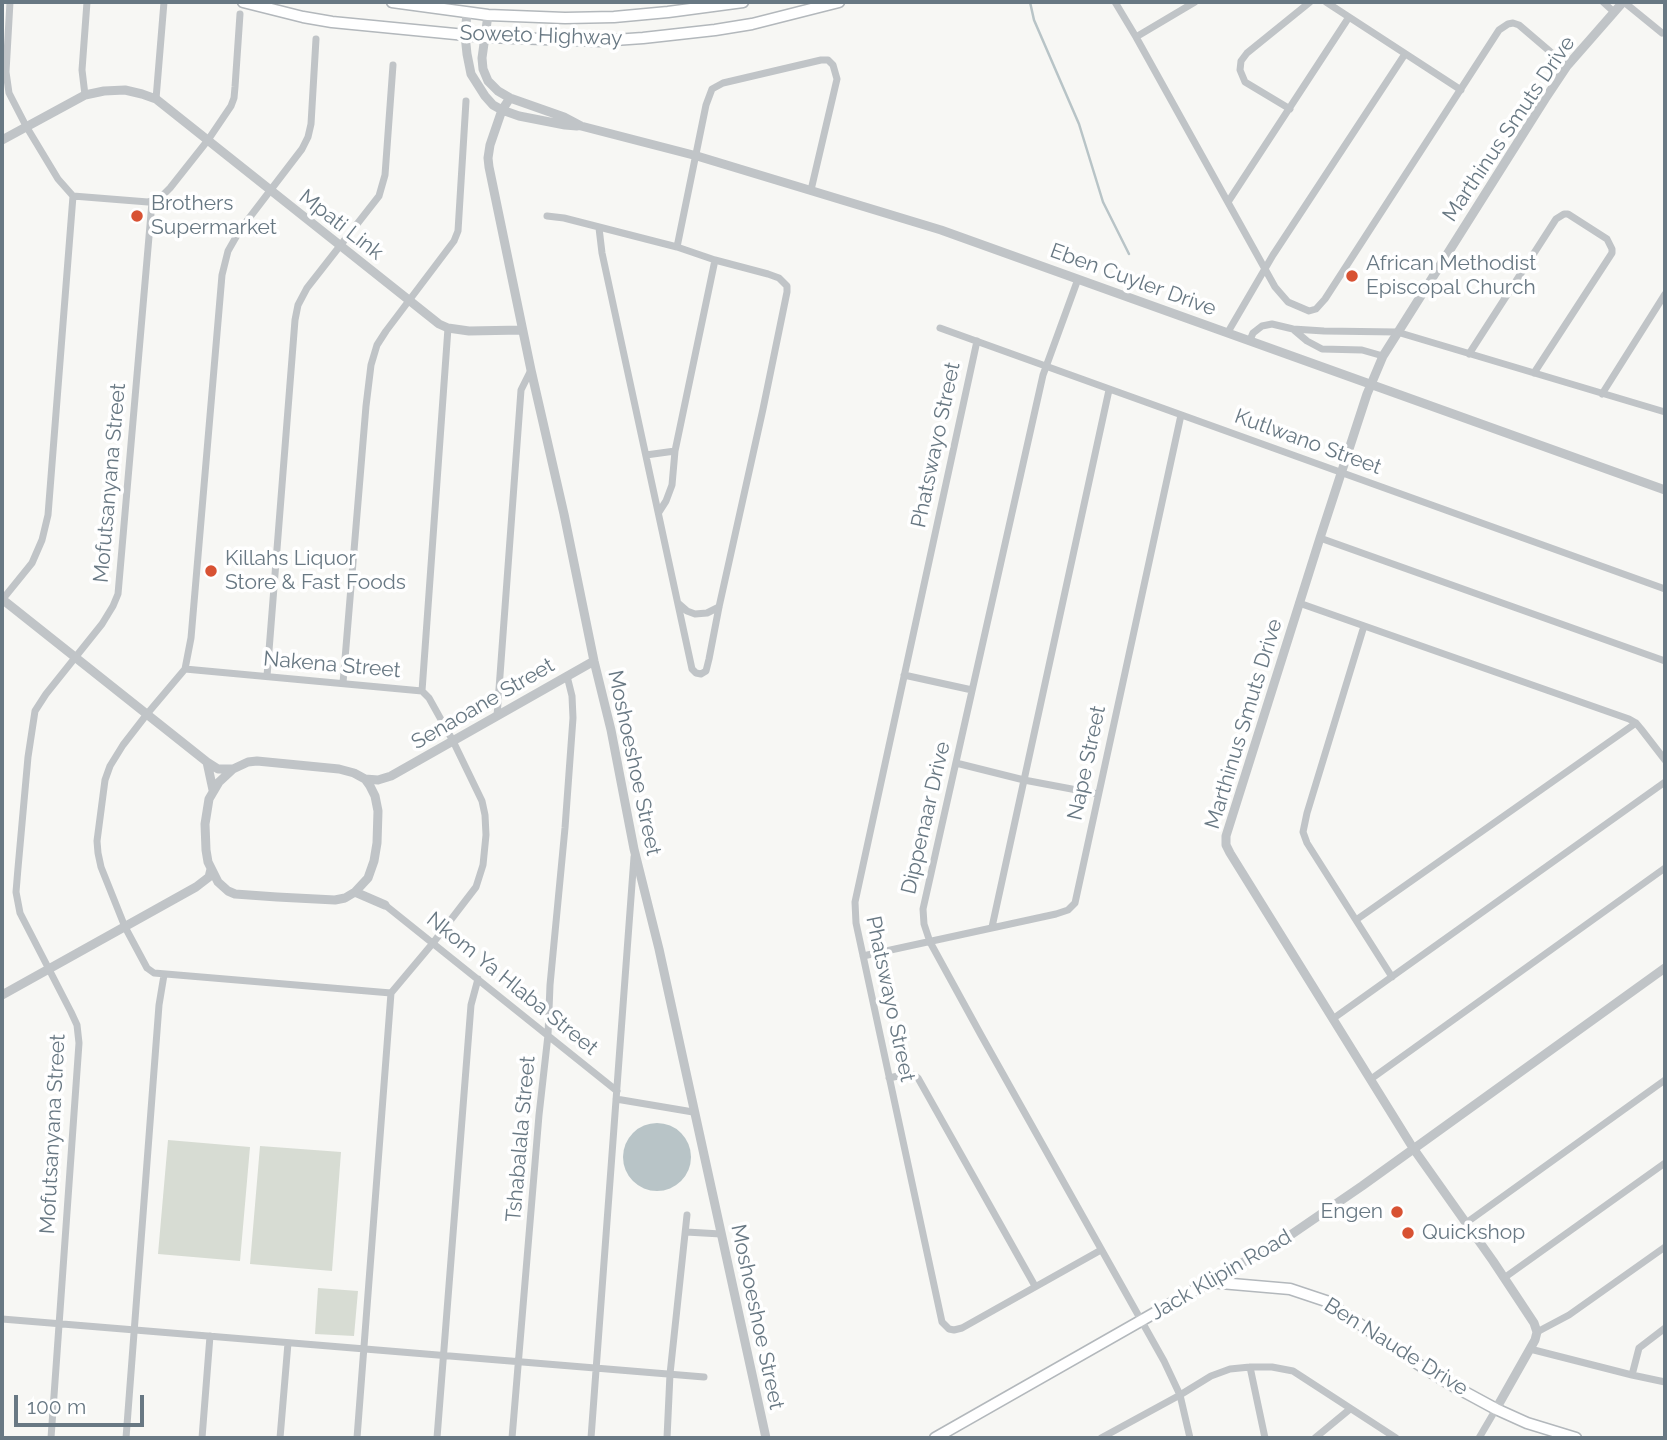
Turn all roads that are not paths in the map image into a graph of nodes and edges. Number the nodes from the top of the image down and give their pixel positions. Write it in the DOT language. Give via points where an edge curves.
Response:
graph roads {
  1 [pos="10,2"];
  2 [pos="87,2"];
  3 [pos="164,2"];
  4 [pos="243,2"];
  5 [pos="392,2"];
  6 [pos="743,2"];
  7 [pos="839,2"];
  8 [pos="1115,2"];
  9 [pos="1195,2"];
  10 [pos="1310,2"];
  11 [pos="1326,2"];
  12 [pos="1603,2"];
  13 [pos="1624,2"];
  14 [pos="1614,12"];
  15 [pos="467,13"];
  16 [pos="240,14"];
  17 [pos="488,15"];
  18 [pos="1349,17"];
  19 [pos="1662,33"];
  20 [pos="465,35"];
  21 [pos="486,37"];
  22 [pos="1136,37"];
  23 [pos="316,39"];
  24 [pos="1405,54"];
  25 [pos="393,65"];
  26 [pos="1567,66"];
  27 [pos="1461,90"];
  28 [pos="85,95"];
  29 [pos="510,98"];
  30 [pos="156,99"];
  31 [pos="466,101"];
  32 [pos="1290,109"];
  33 [pos="502,110"];
  34 [pos="26,126"];
  35 [pos="581,126"];
  36 [pos="2,140"];
  37 [pos="208,140"];
  38 [pos="697,156"];
  39 [pos="811,190"];
  40 [pos="270,191"];
  41 [pos="73,196"];
  42 [pos="152,202"];
  43 [pos="1228,202"];
  44 [pos="547,216"];
  45 [pos="599,228"];
  46 [pos="341,247"];
  47 [pos="677,247"];
  48 [pos="715,260"];
  49 [pos="1264,269"];
  50 [pos="1078,279"];
  51 [pos="1665,294"];
  52 [pos="410,301"];
  53 [pos="448,328"];
  54 [pos="940,328"];
  55 [pos="1293,329"];
  56 [pos="522,330"];
  57 [pos="1228,332"];
  58 [pos="1397,332"];
  59 [pos="1250,340"];
  60 [pos="977,341"];
  61 [pos="1469,354"];
  62 [pos="1383,356"];
  63 [pos="1047,366"];
  64 [pos="531,370"];
  65 [pos="1534,373"];
  66 [pos="1371,384"];
  67 [pos="1109,390"];
  68 [pos="1602,394"];
  69 [pos="1665,412"];
  70 [pos="1181,415"];
  71 [pos="676,451"];
  72 [pos="646,455"];
  73 [pos="1342,472"];
  74 [pos="1665,490"];
  75 [pos="659,512"];
  76 [pos="1320,538"];
  77 [pos="1665,589"];
  78 [pos="2,599"];
  79 [pos="677,602"];
  80 [pos="1299,603"];
  81 [pos="719,607"];
  82 [pos="1364,626"];
  83 [pos="76,658"];
  84 [pos="594,661"];
  85 [pos="1665,661"];
  86 [pos="185,669"];
  87 [pos="904,675"];
  88 [pos="267,676"];
  89 [pos="567,676"];
  90 [pos="344,683"];
  91 [pos="972,690"];
  92 [pos="422,691"];
  93 [pos="147,714"];
  94 [pos="497,716"];
  95 [pos="1636,723"];
  96 [pos="453,741"];
  97 [pos="1665,761"];
  98 [pos="207,762"];
  99 [pos="956,763"];
  100 [pos="233,769"];
  101 [pos="391,776"];
  102 [pos="365,779"];
  103 [pos="1024,780"];
  104 [pos="1665,782"];
  105 [pos="213,790"];
  106 [pos="1098,794"];
  107 [pos="375,796"];
  108 [pos="634,849"];
  109 [pos="1665,867"];
  110 [pos="211,869"];
  111 [pos="368,878"];
  112 [pos="222,886"];
  113 [pos="196,887"];
  114 [pos="355,892"];
  115 [pos="385,905"];
  116 [pos="1356,920"];
  117 [pos="125,927"];
  118 [pos="992,927"];
  119 [pos="930,942"];
  120 [pos="433,943"];
  121 [pos="863,956"];
  122 [pos="1665,968"];
  123 [pos="49,969"];
  124 [pos="164,975"];
  125 [pos="1392,977"];
  126 [pos="478,979"];
  127 [pos="391,993"];
  128 [pos="2,995"];
  129 [pos="1334,1018"];
  130 [pos="548,1035"];
  131 [pos="888,1078"];
  132 [pos="1371,1079"];
  133 [pos="1665,1080"];
  134 [pos="616,1095"];
  135 [pos="694,1112"];
  136 [pos="1413,1148"];
  137 [pos="1665,1163"];
  138 [pos="687,1215"];
  139 [pos="1466,1223"];
  140 [pos="686,1232"];
  141 [pos="720,1234"];
  142 [pos="1665,1247"];
  143 [pos="1101,1250"];
  144 [pos="1504,1279"];
  145 [pos="1209,1282"];
  146 [pos="1035,1286"];
  147 [pos="2,1319"];
  148 [pos="1142,1320"];
  149 [pos="59,1324"];
  150 [pos="1665,1328"];
  151 [pos="135,1330"];
  152 [pos="1537,1332"];
  153 [pos="210,1336"];
  154 [pos="288,1343"];
  155 [pos="364,1349"];
  156 [pos="1530,1349"];
  157 [pos="443,1355"];
  158 [pos="519,1362"];
  159 [pos="1250,1367"];
  160 [pos="596,1368"];
  161 [pos="670,1374"];
  162 [pos="1632,1376"];
  163 [pos="704,1377"];
  164 [pos="1665,1382"];
  165 [pos="1180,1395"];
  166 [pos="1350,1409"];
  167 [pos="1496,1409"];
  168 [pos="51,1438"];
  169 [pos="126,1438"];
  170 [pos="202,1438"];
  171 [pos="280,1438"];
  172 [pos="357,1438"];
  173 [pos="437,1438"];
  174 [pos="512,1438"];
  175 [pos="591,1438"];
  176 [pos="667,1438"];
  177 [pos="765,1438"];
  178 [pos="935,1438"];
  179 [pos="1101,1438"];
  180 [pos="1190,1438"];
  181 [pos="1265,1438"];
  182 [pos="1315,1438"];
  183 [pos="1396,1438"];
  184 [pos="1479,1438"];
  185 [pos="1576,1438"];
  1 -- 34 [label="street" via="6,82"];
  2 -- 28 [label="street" via="82,71"];
  3 -- 30 [label="street"];
  4 -- 20 [label="main road, Soweto Highway" via="322,20"];
  5 -- 15 [label="main road, Soweto Highway"];
  6 -- 17 [label="main road, Soweto Highway" via="614,17"];
  7 -- 21 [label="main road, Soweto Highway" via="752,24 643,38"];
  8 -- 22 [label="street"];
  9 -- 22 [label="street"];
  10 -- 32 [label="street" via="1241,61 1245,82"];
  11 -- 18 [label="street"];
  12 -- 14 [label="street"];
  13 -- 14 [label="street, Marthinus Smuts Drive"];
  13 -- 19 [label="street"];
  14 -- 26 [label="street, Marthinus Smuts Drive"];
  15 -- 17 [label="main road, Soweto Highway"];
  15 -- 20 [label="street, Eben Cuyler Drive"];
  16 -- 37 [label="street" via="234,98"];
  17 -- 21 [label="street, Eben Cuyler Drive"];
  18 -- 24 [label="street"];
  18 -- 32 [label="street"];
  20 -- 21 [label="main road, Soweto Highway"];
  20 -- 33 [label="street, Eben Cuyler Drive" via="471,74 485,96"];
  21 -- 29 [label="street, Eben Cuyler Drive" via="485,75"];
  22 -- 43 [label="street"];
  23 -- 40 [label="street" via="311,124 302,149"];
  24 -- 27 [label="street"];
  24 -- 49 [label="street"];
  25 -- 46 [label="street" via="383,186"];
  26 -- 27 [label="street" via="1518,25 1508,24 1496,34"];
  26 -- 58 [label="street, Marthinus Smuts Drive"];
  27 -- 49 [label="street" via="1316,309 1308,311 1289,302"];
  28 -- 30 [label="street, Mpati Link" via="125,90"];
  28 -- 34 [label="street"];
  29 -- 33 [label="street, Moshoeshoe Street"];
  29 -- 35 [label="street, Eben Cuyler Drive"];
  30 -- 37 [label="street, Mpati Link"];
  31 -- 52 [label="street" via="458,231"];
  32 -- 43 [label="street"];
  33 -- 35 [label="street, Eben Cuyler Drive" via="538,121"];
  33 -- 56 [label="street, Moshoeshoe Street" via="488,158"];
  34 -- 36 [label="street"];
  34 -- 41 [label="street"];
  35 -- 38 [label="street, Eben Cuyler Drive"];
  37 -- 40 [label="street, Mpati Link"];
  37 -- 42 [label="street" via="170,188"];
  38 -- 39 [label="street, Eben Cuyler Drive"];
  38 -- 39 [label="street" via="706,105 715,86 828,60 837,79"];
  38 -- 47 [label="street"];
  39 -- 50 [label="street, Eben Cuyler Drive"];
  40 -- 46 [label="street, Mpati Link"];
  40 -- 86 [label="street" via="228,251 222,275"];
  41 -- 42 [label="street"];
  41 -- 78 [label="street" via="48,515 32,563"];
  42 -- 83 [label="street, Mofutsanyana Street" via="118,594"];
  43 -- 49 [label="street"];
  44 -- 45 [label="street"];
  45 -- 47 [label="street"];
  45 -- 72 [label="street"];
  46 -- 52 [label="street, Mpati Link"];
  46 -- 88 [label="street" via="307,288 295,320"];
  47 -- 48 [label="street"];
  48 -- 71 [label="street"];
  48 -- 81 [label="street" via="768,274 783,281 788,292"];
  49 -- 57 [label="street"];
  50 -- 57 [label="street, Eben Cuyler Drive"];
  50 -- 63 [label="street, Dippenaar Drive"];
  51 -- 68 [label="street"];
  52 -- 53 [label="street, Mpati Link"];
  52 -- 90 [label="street" via="377,345 371,365"];
  53 -- 56 [label="street, Mpati Link"];
  53 -- 92 [label="street"];
  54 -- 60 [label="street, Kutlwano Street"];
  55 -- 58 [label="street"];
  55 -- 59 [label="street" via="1262,326"];
  55 -- 62 [label="street" via="1322,349 1362,350"];
  56 -- 64 [label="street, Moshoeshoe Street"];
  57 -- 59 [label="street, Eben Cuyler Drive"];
  58 -- 61 [label="street"];
  58 -- 62 [label="street, Marthinus Smuts Drive"];
  59 -- 66 [label="street, Eben Cuyler Drive"];
  60 -- 63 [label="street, Kutlwano Street"];
  60 -- 87 [label="street, Phatswayo Street"];
  61 -- 65 [label="street"];
  61 -- 65 [label="street" via="1564,214 1607,239 1612,253"];
  62 -- 66 [label="street, Marthinus Smuts Drive"];
  63 -- 67 [label="street, Kutlwano Street"];
  63 -- 91 [label="street, Dippenaar Drive"];
  64 -- 84 [label="street, Moshoeshoe Street"];
  64 -- 94 [label="street" via="521,390"];
  65 -- 68 [label="street"];
  66 -- 73 [label="street, Marthinus Smuts Drive"];
  66 -- 74 [label="street, Eben Cuyler Drive"];
  67 -- 70 [label="street, Kutlwano Street"];
  67 -- 103 [label="street"];
  68 -- 69 [label="street"];
  70 -- 73 [label="street, Kutlwano Street"];
  70 -- 106 [label="street, Nape Street"];
  71 -- 72 [label="street"];
  71 -- 75 [label="street" via="672,485"];
  72 -- 75 [label="street"];
  73 -- 76 [label="street, Marthinus Smuts Drive"];
  73 -- 77 [label="street, Kutlwano Street"];
  75 -- 79 [label="street"];
  76 -- 80 [label="street, Marthinus Smuts Drive"];
  76 -- 85 [label="street"];
  78 -- 83 [label="street"];
  79 -- 81 [label="street" via="695,614"];
  79 -- 81 [label="street" via="692,669 699,674 706,671"];
  80 -- 82 [label="street"];
  80 -- 129 [label="street, Marthinus Smuts Drive" via="1226,845"];
  82 -- 95 [label="street"];
  82 -- 116 [label="street" via="1303,832"];
  83 -- 93 [label="street"];
  83 -- 123 [label="street, Mofutsanyana Street" via="35,711 18,868 20,913"];
  84 -- 89 [label="street, Senaoane Street"];
  84 -- 108 [label="street, Moshoeshoe Street"];
  86 -- 88 [label="street, Nakena Street"];
  86 -- 93 [label="street"];
  87 -- 91 [label="street"];
  87 -- 121 [label="street, Phatswayo Street" via="855,902"];
  88 -- 90 [label="street, Nakena Street"];
  89 -- 94 [label="street, Senaoane Street"];
  89 -- 130 [label="street, Tshabalala Street" via="573,718"];
  90 -- 92 [label="street, Nakena Street"];
  91 -- 99 [label="street, Dippenaar Drive"];
  92 -- 96 [label="street, Nakena Street"];
  93 -- 98 [label="street"];
  93 -- 117 [label="street" via="104,780 97,841 101,867"];
  94 -- 96 [label="street, Senaoane Street"];
  95 -- 97 [label="street"];
  95 -- 116 [label="street"];
  96 -- 101 [label="street, Senaoane Street"];
  96 -- 120 [label="street, Nakena Street" via="482,801 486,835 476,887"];
  98 -- 100 [label="street" via="218,769"];
  98 -- 105 [label="street"];
  99 -- 103 [label="street"];
  99 -- 119 [label="street, Dippenaar Drive" via="923,909"];
  100 -- 102 [label="street" via="248,762 275,761 339,769"];
  100 -- 105 [label="street"];
  101 -- 102 [label="street, Senaoane Street"];
  101 -- 107 [label="street, Senaoane Street"];
  102 -- 107 [label="street"];
  103 -- 106 [label="street"];
  103 -- 118 [label="street"];
  104 -- 125 [label="street"];
  105 -- 110 [label="street" via="205,824"];
  106 -- 118 [label="street, Nape Street" via="1072,906 1056,914"];
  107 -- 111 [label="street" via="377,843"];
  108 -- 134 [label="street"];
  108 -- 135 [label="street, Moshoeshoe Street"];
  109 -- 132 [label="street"];
  110 -- 112 [label="street"];
  110 -- 113 [label="street" via="209,877"];
  111 -- 114 [label="street"];
  111 -- 115 [label="street, Nkom Ya Hlaba Street"];
  112 -- 113 [label="street"];
  112 -- 114 [label="street" via="235,894 324,900"];
  113 -- 117 [label="street"];
  114 -- 115 [label="street, Nkom Ya Hlaba Street"];
  115 -- 120 [label="street, Nkom Ya Hlaba Street"];
  116 -- 125 [label="street"];
  117 -- 123 [label="street"];
  117 -- 124 [label="street" via="147,968"];
  118 -- 119 [label="street, Nape Street"];
  119 -- 121 [label="street, Nape Street"];
  119 -- 143 [label="street, Dippenaar Drive"];
  120 -- 126 [label="street, Nkom Ya Hlaba Street"];
  120 -- 127 [label="street, Nakena Street"];
  121 -- 131 [label="street, Phatswayo Street"];
  122 -- 136 [label="street, Jack Klipin Road"];
  123 -- 128 [label="street"];
  123 -- 149 [label="street, Mofutsanyana Street" via="77,1025 79,1044"];
  124 -- 127 [label="street"];
  124 -- 151 [label="street"];
  125 -- 129 [label="street"];
  126 -- 130 [label="street, Nkom Ya Hlaba Street"];
  126 -- 157 [label="street" via="471,1005"];
  127 -- 155 [label="street"];
  129 -- 132 [label="street, Marthinus Smuts Drive"];
  130 -- 134 [label="street, Nkom Ya Hlaba Street"];
  130 -- 158 [label="street, Tshabalala Street"];
  131 -- 146 [label="street" via="907,1074 918,1078"];
  131 -- 146 [label="street, Phatswayo Street" via="942,1322 949,1329 962,1328"];
  132 -- 136 [label="street, Marthinus Smuts Drive"];
  133 -- 139 [label="street"];
  134 -- 135 [label="street"];
  134 -- 160 [label="street"];
  135 -- 141 [label="street, Moshoeshoe Street"];
  136 -- 139 [label="street, Marthinus Smuts Drive"];
  136 -- 145 [label="street, Jack Klipin Road" via="1292,1234"];
  137 -- 144 [label="street"];
  138 -- 140 [label="street"];
  139 -- 144 [label="street, Marthinus Smuts Drive"];
  140 -- 141 [label="street"];
  140 -- 161 [label="street"];
  141 -- 177 [label="street, Moshoeshoe Street"];
  142 -- 152 [label="street"];
  143 -- 146 [label="street, Phatswayo Street"];
  143 -- 148 [label="street, Dippenaar Drive"];
  144 -- 152 [label="street, Marthinus Smuts Drive"];
  145 -- 148 [label="main road, Jack Klipin Road"];
  145 -- 167 [label="main road, Ben Naude Drive" via="1290,1289 1326,1301 1418,1364"];
  147 -- 149 [label="street"];
  148 -- 165 [label="street, Dippenaar Drive"];
  148 -- 178 [label="main road, Jack Klipin Road"];
  149 -- 151 [label="street"];
  149 -- 168 [label="street, Mofutsanyana Street"];
  150 -- 162 [label="street" via="1639,1348"];
  151 -- 153 [label="street"];
  151 -- 169 [label="street"];
  152 -- 156 [label="street"];
  153 -- 154 [label="street"];
  153 -- 170 [label="street"];
  154 -- 155 [label="street"];
  154 -- 171 [label="street"];
  155 -- 157 [label="street"];
  155 -- 172 [label="street"];
  156 -- 162 [label="street"];
  156 -- 167 [label="street"];
  157 -- 158 [label="street"];
  157 -- 173 [label="street"];
  158 -- 160 [label="street"];
  158 -- 174 [label="street, Tshabalala Street"];
  159 -- 165 [label="street" via="1221,1371"];
  159 -- 166 [label="street" via="1293,1371"];
  159 -- 181 [label="street"];
  160 -- 161 [label="street"];
  160 -- 175 [label="street"];
  161 -- 163 [label="street"];
  161 -- 176 [label="street"];
  162 -- 164 [label="street"];
  165 -- 179 [label="street"];
  165 -- 180 [label="street, Dippenaar Drive"];
  166 -- 182 [label="street"];
  166 -- 183 [label="street"];
  167 -- 184 [label="street"];
  167 -- 185 [label="main road, Ben Naude Drive"];
}
